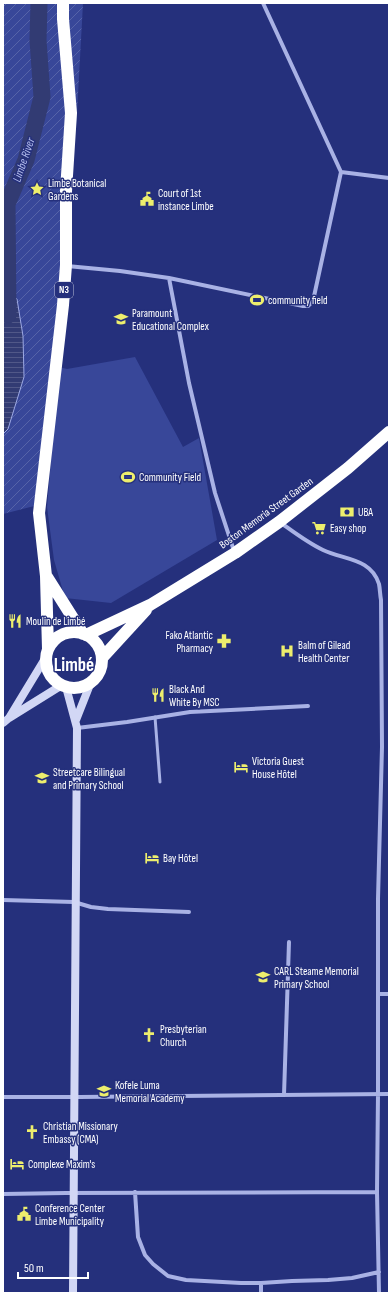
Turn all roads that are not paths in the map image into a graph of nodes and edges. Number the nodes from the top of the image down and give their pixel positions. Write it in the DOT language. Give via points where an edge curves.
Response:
graph roads {
  1 [pos="63,3"];
  2 [pos="263,3"];
  3 [pos="342,172"];
  4 [pos="389,178"];
  5 [pos="66,266"];
  6 [pos="169,278"];
  7 [pos="389,432"];
  8 [pos="279,522"];
  9 [pos="235,553"];
  10 [pos="46,576"];
  11 [pos="150,605"];
  12 [pos="85,634"];
  13 [pos="47,653"];
  14 [pos="102,658"];
  15 [pos="91,682"];
  16 [pos="64,686"];
  17 [pos="308,706"];
  18 [pos="155,717"];
  19 [pos="6,721"];
  20 [pos="76,724"];
  21 [pos="160,782"];
  22 [pos="3,900"];
  23 [pos="74,902"];
  24 [pos="189,912"];
  25 [pos="289,942"];
  26 [pos="378,994"];
  27 [pos="389,994"];
  28 [pos="378,1094"];
  29 [pos="389,1094"];
  30 [pos="284,1095"];
  31 [pos="3,1097"];
  32 [pos="73,1097"];
  33 [pos="73,1192"];
  34 [pos="135,1192"];
  35 [pos="377,1192"];
  36 [pos="3,1194"];
  37 [pos="379,1272"];
  38 [pos="260,1283"];
  39 [pos="73,1293"];
  40 [pos="261,1293"];
  41 [pos="379,1293"];
  1 -- 5 [label="highway, N3" via="71,113 66,191"];
  2 -- 3 [label="street"];
  3 -- 4 [label="street"];
  3 -- 6 [label="street" via="315,294 308,306"];
  5 -- 6 [label="street"];
  5 -- 10 [label="highway, N3" via="39,513"];
  6 -- 9 [label="street" via="189,383 215,493"];
  7 -- 8 [label="highway, Boston Memoria Street Garden"];
  8 -- 9 [label="highway, Boston Memoria Street Garden"];
  8 -- 26 [label="street" via="312,545 361,562 372,571 379,584 382,620 382,747"];
  9 -- 11 [label="highway, Boston Memoria Street Garden"];
  10 -- 12 [label="highway"];
  10 -- 13 [label="highway"];
  11 -- 12 [label="highway, Boston Memoria Street Garden"];
  11 -- 14 [label="highway, Boston Memoria Street Garden"];
  12 -- 13 [label="highway" via="62,634 54,640"];
  12 -- 14 [label="highway" via="97,645"];
  13 -- 16 [label="highway" via="46,665 50,674"];
  13 -- 19 [label="street"];
  14 -- 15 [label="highway" via="97,676"];
  15 -- 16 [label="highway" via="75,688"];
  15 -- 20 [label="street"];
  16 -- 19 [label="street"];
  16 -- 20 [label="street"];
  17 -- 18 [label="street" via="198,711"];
  18 -- 20 [label="street" via="127,722"];
  18 -- 21 [label="lane"];
  20 -- 23 [label="street"];
  22 -- 23 [label="street"];
  23 -- 24 [label="street" via="91,907"];
  23 -- 32 [label="street"];
  25 -- 30 [label="street"];
  26 -- 27 [label="street"];
  26 -- 28 [label="street"];
  28 -- 29 [label="street"];
  28 -- 30 [label="street"];
  28 -- 35 [label="street"];
  30 -- 32 [label="street"];
  31 -- 32 [label="street"];
  32 -- 33 [label="street"];
  33 -- 34 [label="street"];
  33 -- 36 [label="street"];
  33 -- 39 [label="street"];
  34 -- 35 [label="street"];
  34 -- 38 [label="street" via="138,1237 144,1255 168,1276 186,1280"];
  35 -- 37 [label="street"];
  37 -- 38 [label="street" via="352,1278"];
  37 -- 41 [label="street"];
  38 -- 40 [label="street"];
}
